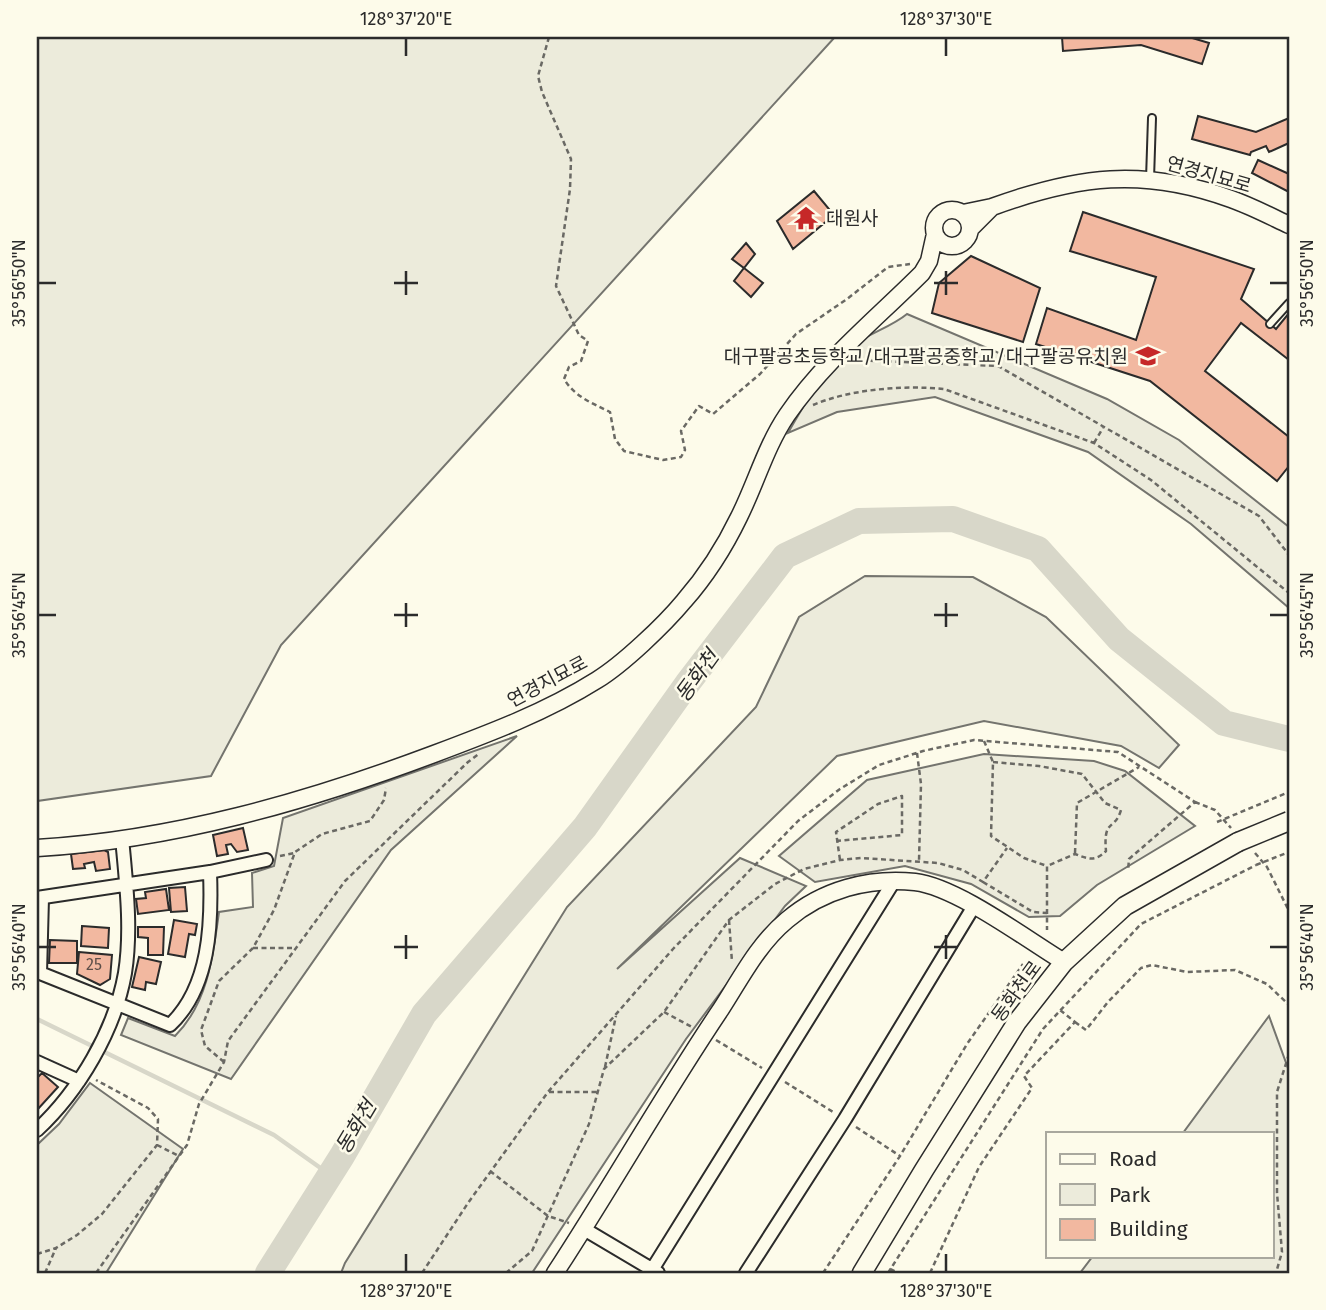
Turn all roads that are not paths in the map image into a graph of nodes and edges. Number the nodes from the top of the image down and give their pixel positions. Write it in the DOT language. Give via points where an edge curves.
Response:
graph roads {
  1 [pos="1152,118"];
  2 [pos="1150,179"];
  3 [pos="992,207"];
  4 [pos="962,213"];
  5 [pos="1289,225"];
  6 [pos="970,229"];
  7 [pos="935,234"];
  8 [pos="948,245"];
  9 [pos="921,262"];
  10 [pos="1289,303"];
  11 [pos="1270,324"];
  12 [pos="1289,821"];
  13 [pos="122,838"];
  14 [pos="37,848"];
  15 [pos="266,860"];
  16 [pos="210,872"];
  17 [pos="894,881"];
  18 [pos="126,885"];
  19 [pos="39,898"];
  20 [pos="974,906"];
  21 [pos="1064,962"];
  22 [pos="115,1010"];
  23 [pos="37,1062"];
  24 [pos="83,1074"];
  25 [pos="37,1130"];
  26 [pos="578,1227"];
  27 [pos="654,1272"];
  28 [pos="555,1273"];
  29 [pos="746,1273"];
  30 [pos="862,1273"];
  1 -- 2 [label="lane"];
  2 -- 3 [label="street, 연경지묘로" via="1075,181"];
  2 -- 5 [label="street, 연경지묘로" via="1232,199"];
  3 -- 4 [label="street"];
  3 -- 6 [label="street"];
  4 -- 6 [label="street"];
  4 -- 7 [label="street" via="951,210 941,214 934,223"];
  6 -- 8 [label="street" via="960,244"];
  7 -- 8 [label="street"];
  7 -- 9 [label="street"];
  8 -- 9 [label="street, 연경지묘로"];
  9 -- 13 [label="street, 연경지묘로" via="922,273 832,360 787,416 739,518 708,571 660,625 599,679 496,731 389,771 233,818"];
  10 -- 11 [label="lane"];
  12 -- 21 [label="main road, 동화천로, bridge" via="1238,842 1125,906"];
  13 -- 14 [label="street, 연경지묘로"];
  13 -- 18 [label="street"];
  15 -- 16 [label="street"];
  16 -- 18 [label="street"];
  16 -- 22 [label="street" via="207,949 182,1013 170,1025"];
  17 -- 20 [label="street" via="918,882"];
  17 -- 26 [label="street" via="832,892 807,904 765,940"];
  17 -- 27 [label="street"];
  18 -- 19 [label="street"];
  18 -- 22 [label="street" via="125,971"];
  19 -- 22 [label="street" via="40,973"];
  20 -- 21 [label="street"];
  20 -- 29 [label="street"];
  21 -- 30 [label="main road, 동화천로" via="1017,1022"];
  22 -- 24 [label="street"];
  23 -- 24 [label="street"];
  24 -- 25 [label="street"];
  26 -- 27 [label="street"];
  26 -- 28 [label="street"];
}
